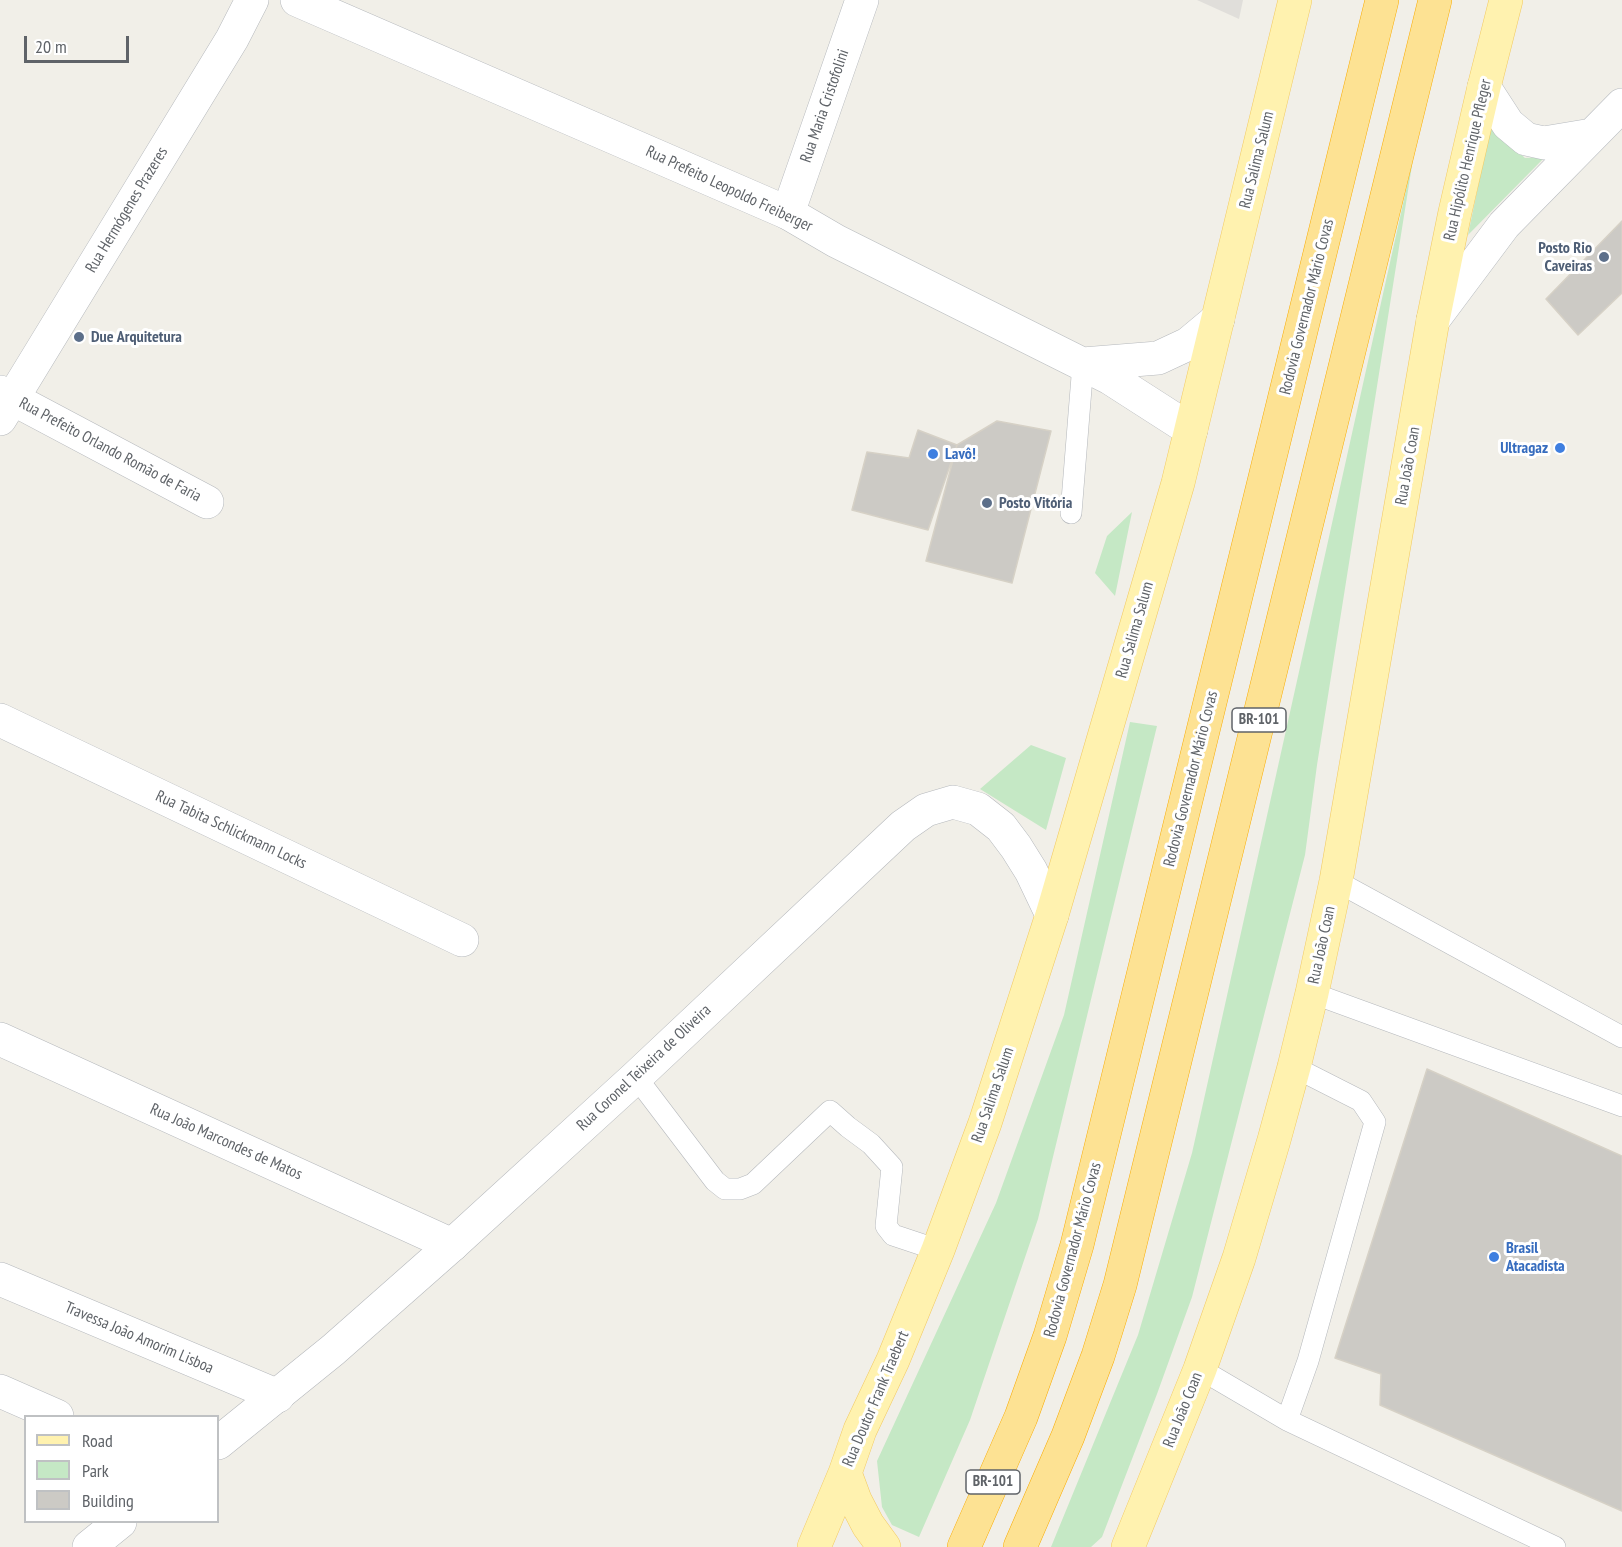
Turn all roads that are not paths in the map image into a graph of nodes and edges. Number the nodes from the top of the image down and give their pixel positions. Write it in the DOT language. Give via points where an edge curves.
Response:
graph roads {
  1 [pos="252,0"];
  2 [pos="297,0"];
  3 [pos="862,0"];
  4 [pos="1295,0"];
  5 [pos="1382,0"];
  6 [pos="1436,0"];
  7 [pos="1506,0"];
  8 [pos="1484,87"];
  9 [pos="1622,105"];
  10 [pos="1592,135"];
  11 [pos="788,213"];
  12 [pos="1218,319"];
  13 [pos="1433,320"];
  14 [pos="1083,364"];
  15 [pos="4,403"];
  16 [pos="1191,430"];
  17 [pos="207,502"];
  18 [pos="1071,513"];
  19 [pos="0,720"];
  20 [pos="1336,881"];
  21 [pos="1053,915"];
  22 [pos="462,940"];
  23 [pos="1312,993"];
  24 [pos="1622,1037"];
  25 [pos="0,1039"];
  26 [pos="1294,1067"];
  27 [pos="636,1077"];
  28 [pos="1622,1106"];
  29 [pos="452,1245"];
  30 [pos="938,1250"];
  31 [pos="0,1280"];
  32 [pos="1200,1369"];
  33 [pos="0,1391"];
  34 [pos="278,1396"];
  35 [pos="55,1415"];
  36 [pos="1287,1420"];
  37 [pos="219,1442"];
  38 [pos="844,1473"];
  39 [pos="118,1523"];
  40 [pos="89,1547"];
  41 [pos="814,1547"];
  42 [pos="884,1547"];
  43 [pos="964,1547"];
  44 [pos="1020,1547"];
  45 [pos="1128,1547"];
  46 [pos="1556,1547"];
  1 -- 15 [label="street, Rua Hermógenes Prazeres" via="232,39"];
  2 -- 11 [label="street, Rua Prefeito Leopoldo Freiberger"];
  3 -- 11 [label="street, Rua Maria Cristofolini"];
  4 -- 12 [label="main road, Rua Salima Salum"];
  5 -- 43 [label="highway, Rodovia Governador Mário Covas / BR-101" via="1077,1245 1021,1417"];
  6 -- 44 [label="highway, BR-101" via="1120,1285 1068,1436"];
  7 -- 8 [label="main road, Rua Hipólito Henrique Pfleger"];
  8 -- 10 [label="street" via="1508,124 1526,139 1544,143"];
  8 -- 13 [label="main road, Rua Hipólito Henrique Pfleger"];
  9 -- 10 [label="street"];
  10 -- 13 [label="street" via="1504,225"];
  11 -- 14 [label="street, Rua Prefeito Leopoldo Freiberger" via="836,241"];
  12 -- 14 [label="street" via="1188,344 1158,358"];
  12 -- 16 [label="main road, Rua Salima Salum"];
  13 -- 20 [label="main road, Rua João Coan"];
  14 -- 16 [label="street, Rua Prefeito Leopoldo Freiberger"];
  14 -- 18 [label="lane"];
  15 -- 17 [label="street, Rua Prefeito Orlando Romão de Faria"];
  16 -- 21 [label="main road, Rua Salima Salum"];
  19 -- 22 [label="street, Rua Tabita Schlickmann Locks"];
  20 -- 23 [label="main road, Rua João Coan"];
  20 -- 24 [label="lane"];
  21 -- 27 [label="street, Rua Coronel Teixeira de Oliveira" via="1001,827 978,809 952,802 926,810 903,826"];
  21 -- 30 [label="main road, Rua Salima Salum" via="985,1123"];
  23 -- 26 [label="main road, Rua João Coan"];
  23 -- 28 [label="lane"];
  25 -- 29 [label="street, Rua João Marcondes de Matos"];
  26 -- 32 [label="main road, Rua João Coan" via="1239,1258"];
  26 -- 36 [label="lane" via="1361,1101 1375,1122 1308,1361"];
  27 -- 29 [label="street, Rua Coronel Teixeira de Oliveira"];
  27 -- 30 [label="lane" via="725,1189 753,1184 830,1111 892,1167 886,1226 892,1235"];
  29 -- 34 [label="street, Rua Coronel Teixeira de Oliveira"];
  30 -- 38 [label="main road, Rua Doutor Frank Traebert"];
  31 -- 34 [label="street, Travessa João Amorim Lisboa"];
  32 -- 36 [label="lane"];
  32 -- 45 [label="main road, Rua João Coan"];
  33 -- 35 [label="street"];
  34 -- 37 [label="street, Rua Coronel Teixeira de Oliveira"];
  36 -- 46 [label="lane"];
  38 -- 41 [label="main road, Rua Doutor Frank Traebert"];
  38 -- 42 [label="main road" via="864,1517"];
  39 -- 40 [label="street"];
}
